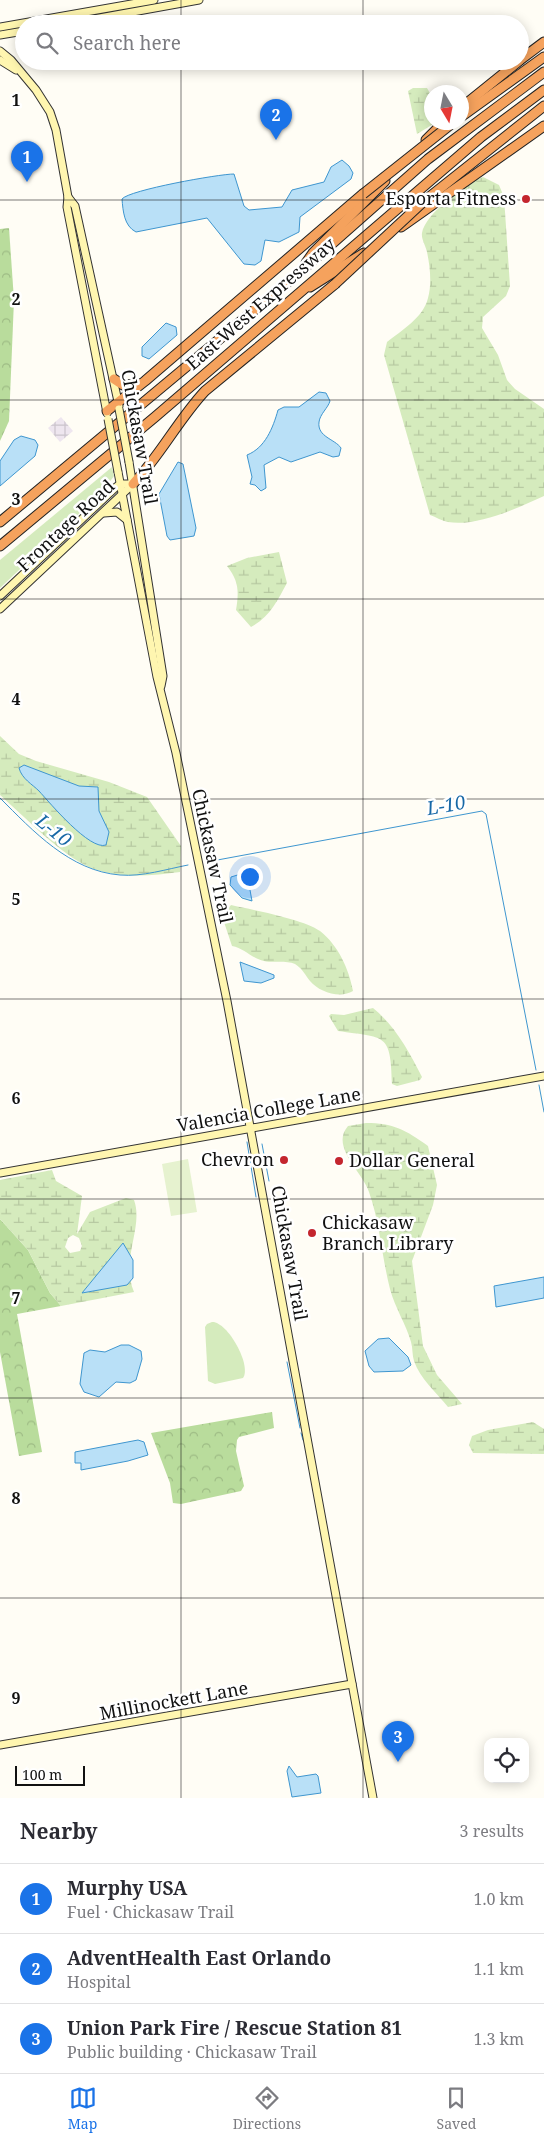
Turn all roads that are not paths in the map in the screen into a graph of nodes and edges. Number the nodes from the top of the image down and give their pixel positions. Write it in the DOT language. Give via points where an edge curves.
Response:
graph roads {
  1 [pos="155,0"];
  2 [pos="199,0"];
  3 [pos="141,10"];
  4 [pos="69,15"];
  5 [pos="114,15"];
  6 [pos="15,24"];
  7 [pos="0,27"];
  8 [pos="3,35"];
  9 [pos="0,41"];
  10 [pos="544,42"];
  11 [pos="0,51"];
  12 [pos="529,54"];
  13 [pos="544,57"];
  14 [pos="0,60"];
  15 [pos="15,65"];
  16 [pos="529,68"];
  17 [pos="15,69"];
  18 [pos="16,70"];
  19 [pos="19,70"];
  20 [pos="509,70"];
  21 [pos="526,70"];
  22 [pos="544,72"];
  23 [pos="21,73"];
  24 [pos="544,90"];
  25 [pos="469,101"];
  26 [pos="544,106"];
  27 [pos="469,111"];
  28 [pos="544,126"];
  29 [pos="441,130"];
  30 [pos="442,130"];
  31 [pos="68,197"];
  32 [pos="300,272"];
  33 [pos="294,296"];
  34 [pos="114,379"];
  35 [pos="143,383"];
  36 [pos="119,406"];
  37 [pos="107,415"];
  38 [pos="120,484"];
  39 [pos="133,484"];
  40 [pos="122,494"];
  41 [pos="102,514"];
  42 [pos="127,520"];
  43 [pos="0,522"];
  44 [pos="0,546"];
  45 [pos="0,596"];
  46 [pos="0,610"];
  47 [pos="161,687"];
  48 [pos="544,1076"];
  49 [pos="251,1129"];
  50 [pos="0,1173"];
  51 [pos="352,1684"];
  52 [pos="0,1746"];
  53 [pos="373,1798"];
  1 -- 3 [label="street"];
  1 -- 4 [label="street"];
  2 -- 3 [label="street"];
  3 -- 5 [label="street"];
  6 -- 7 [label="street"];
  8 -- 9 [label="street"];
  10 -- 12 [label="highway"];
  11 -- 15 [label="street, Chickasaw Trail"];
  13 -- 16 [label="highway"];
  14 -- 17 [label="street, Chickasaw Trail"];
  18 -- 23 [label="street, Chickasaw Trail"];
  19 -- 23 [label="street, Chickasaw Trail"];
  20 -- 25 [label="highway"];
  21 -- 27 [label="highway"];
  22 -- 32 [label="highway, East-West Expressway" via="428,159"];
  23 -- 31 [label="street, Chickasaw Trail" via="41,96 53,117"];
  24 -- 33 [label="highway, East-West Expressway" via="481,137"];
  26 -- 39 [label="highway, bridge" via="423,202 335,284 205,391 187,411 154,461"];
  28 -- 33 [label="highway" via="356,259"];
  29 -- 35 [label="highway, bridge"];
  30 -- 32 [label="highway" via="312,253"];
  31 -- 34 [label="street, Chickasaw Trail" via="75,206"];
  31 -- 37 [label="street, Chickasaw Trail" via="67,207"];
  32 -- 43 [label="highway, East-West Expressway"];
  33 -- 44 [label="highway, East-West Expressway"];
  34 -- 35 [label="highway" via="123,385"];
  34 -- 36 [label="street, Chickasaw Trail"];
  35 -- 36 [label="highway"];
  36 -- 37 [label="highway"];
  36 -- 39 [label="street, Chickasaw Trail, bridge"];
  37 -- 38 [label="street, Chickasaw Trail, bridge"];
  38 -- 39 [label="street, Frontage Road"];
  38 -- 40 [label="street, Chickasaw Trail"];
  38 -- 45 [label="street, Frontage Road"];
  39 -- 40 [label="street, Frontage Road"];
  39 -- 47 [label="street, Chickasaw Trail" via="163,674"];
  40 -- 41 [label="street, Frontage Road"];
  40 -- 42 [label="street, Chickasaw Trail"];
  41 -- 42 [label="street" via="117,512"];
  41 -- 46 [label="street, Frontage Road"];
  42 -- 47 [label="street, Chickasaw Trail"];
  47 -- 49 [label="street, Chickasaw Trail"];
  48 -- 49 [label="street, Valencia College Lane"];
  49 -- 50 [label="street, Valencia College Lane"];
  49 -- 51 [label="street, Chickasaw Trail"];
  51 -- 52 [label="street, Millinockett Lane"];
  51 -- 53 [label="street, Chickasaw Trail"];
}
